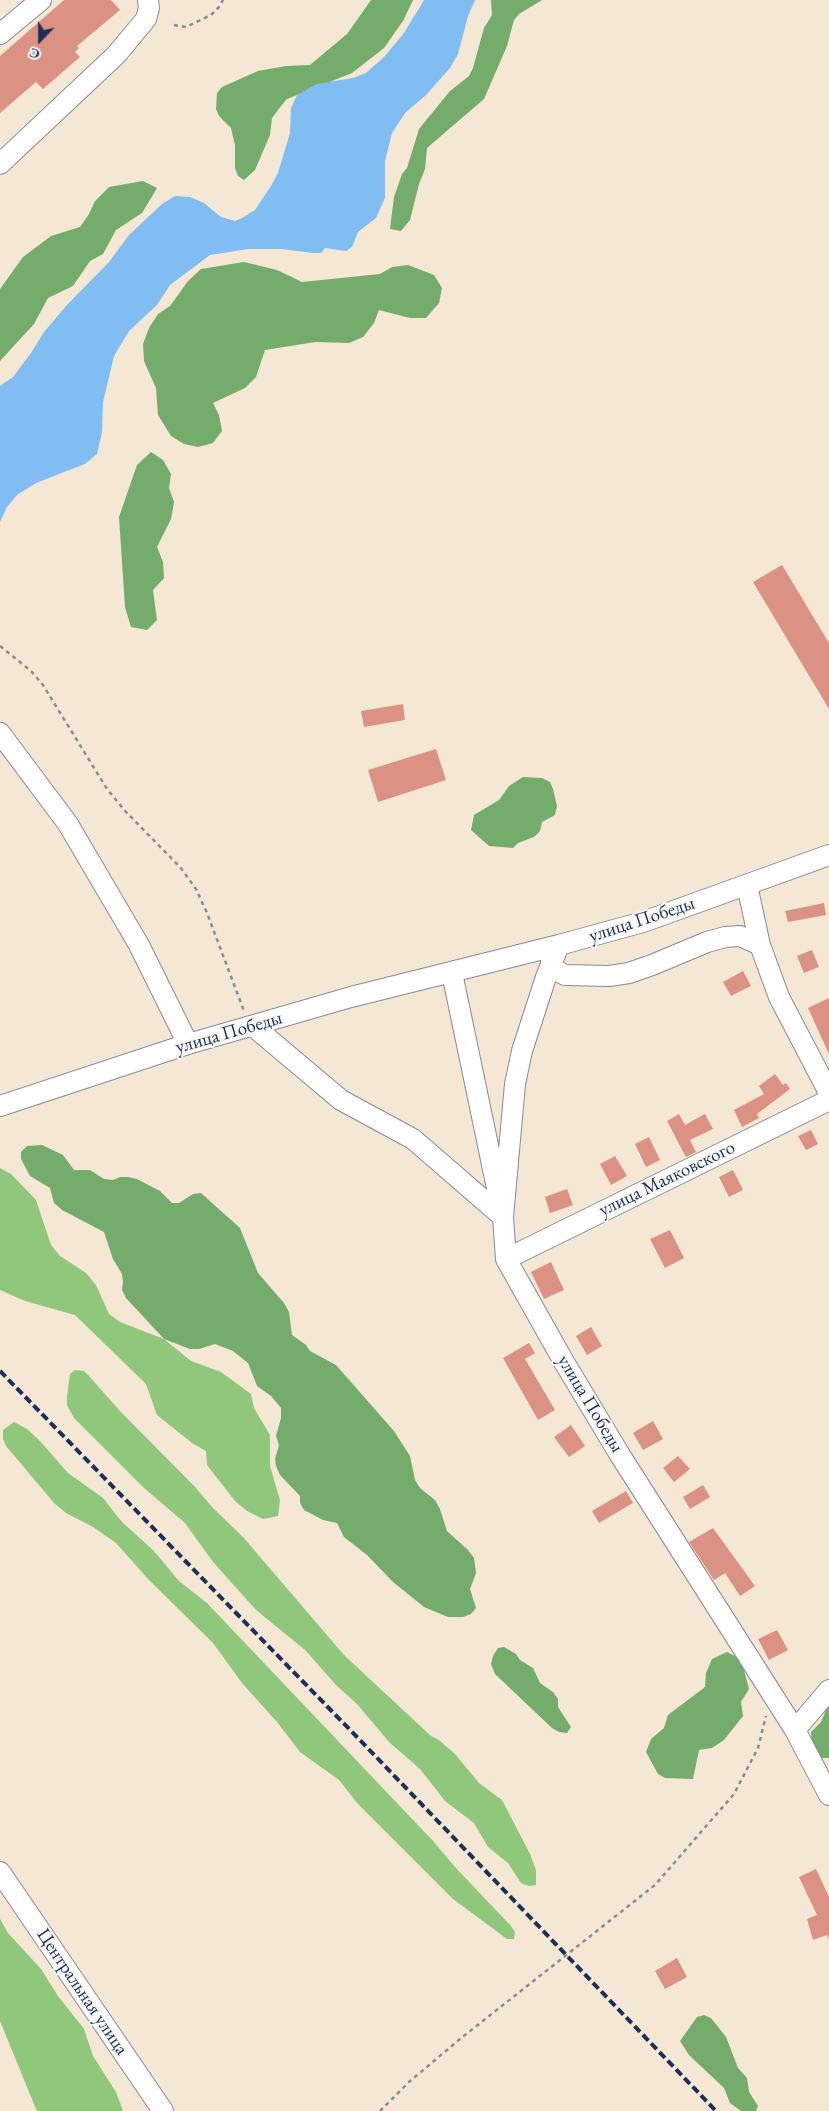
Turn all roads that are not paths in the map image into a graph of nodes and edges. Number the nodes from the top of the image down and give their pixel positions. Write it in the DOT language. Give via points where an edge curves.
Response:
graph roads {
  1 [pos="41,0"];
  2 [pos="148,0"];
  3 [pos="0,34"];
  4 [pos="0,164"];
  5 [pos="0,733"];
  6 [pos="829,855"];
  7 [pos="747,885"];
  8 [pos="760,945"];
  9 [pos="555,954"];
  10 [pos="452,973"];
  11 [pos="253,1026"];
  12 [pos="188,1044"];
  13 [pos="829,1093"];
  14 [pos="829,1100"];
  15 [pos="4,1105"];
  16 [pos="502,1217"];
  17 [pos="506,1259"];
  18 [pos="829,1690"];
  19 [pos="795,1730"];
  20 [pos="829,1795"];
  21 [pos="0,1872"];
  22 [pos="163,2111"];
  1 -- 3 [label="street"];
  2 -- 4 [label="street" via="146,18 116,55"];
  5 -- 12 [label="street" via="68,824 139,945"];
  6 -- 7 [label="street, улица Победы"];
  7 -- 8 [label="street"];
  7 -- 9 [label="street, улица Победы"];
  8 -- 9 [label="street" via="740,936 725,937 629,973 609,976 565,975 555,970"];
  8 -- 13 [label="street" via="779,997"];
  9 -- 10 [label="street, улица Победы"];
  9 -- 16 [label="street" via="532,1017 516,1084"];
  10 -- 11 [label="street, улица Победы" via="351,997"];
  10 -- 16 [label="street, улица Победы"];
  11 -- 12 [label="street, улица Победы"];
  11 -- 16 [label="street" via="341,1100 413,1139"];
  12 -- 15 [label="street, улица Победы"];
  14 -- 17 [label="street, улица Маяковского"];
  16 -- 17 [label="street, улица Победы"];
  17 -- 19 [label="street, улица Победы" via="620,1455"];
  18 -- 19 [label="street"];
  19 -- 20 [label="street, улица Победы"];
  21 -- 22 [label="street, Центральная улица"];
}
